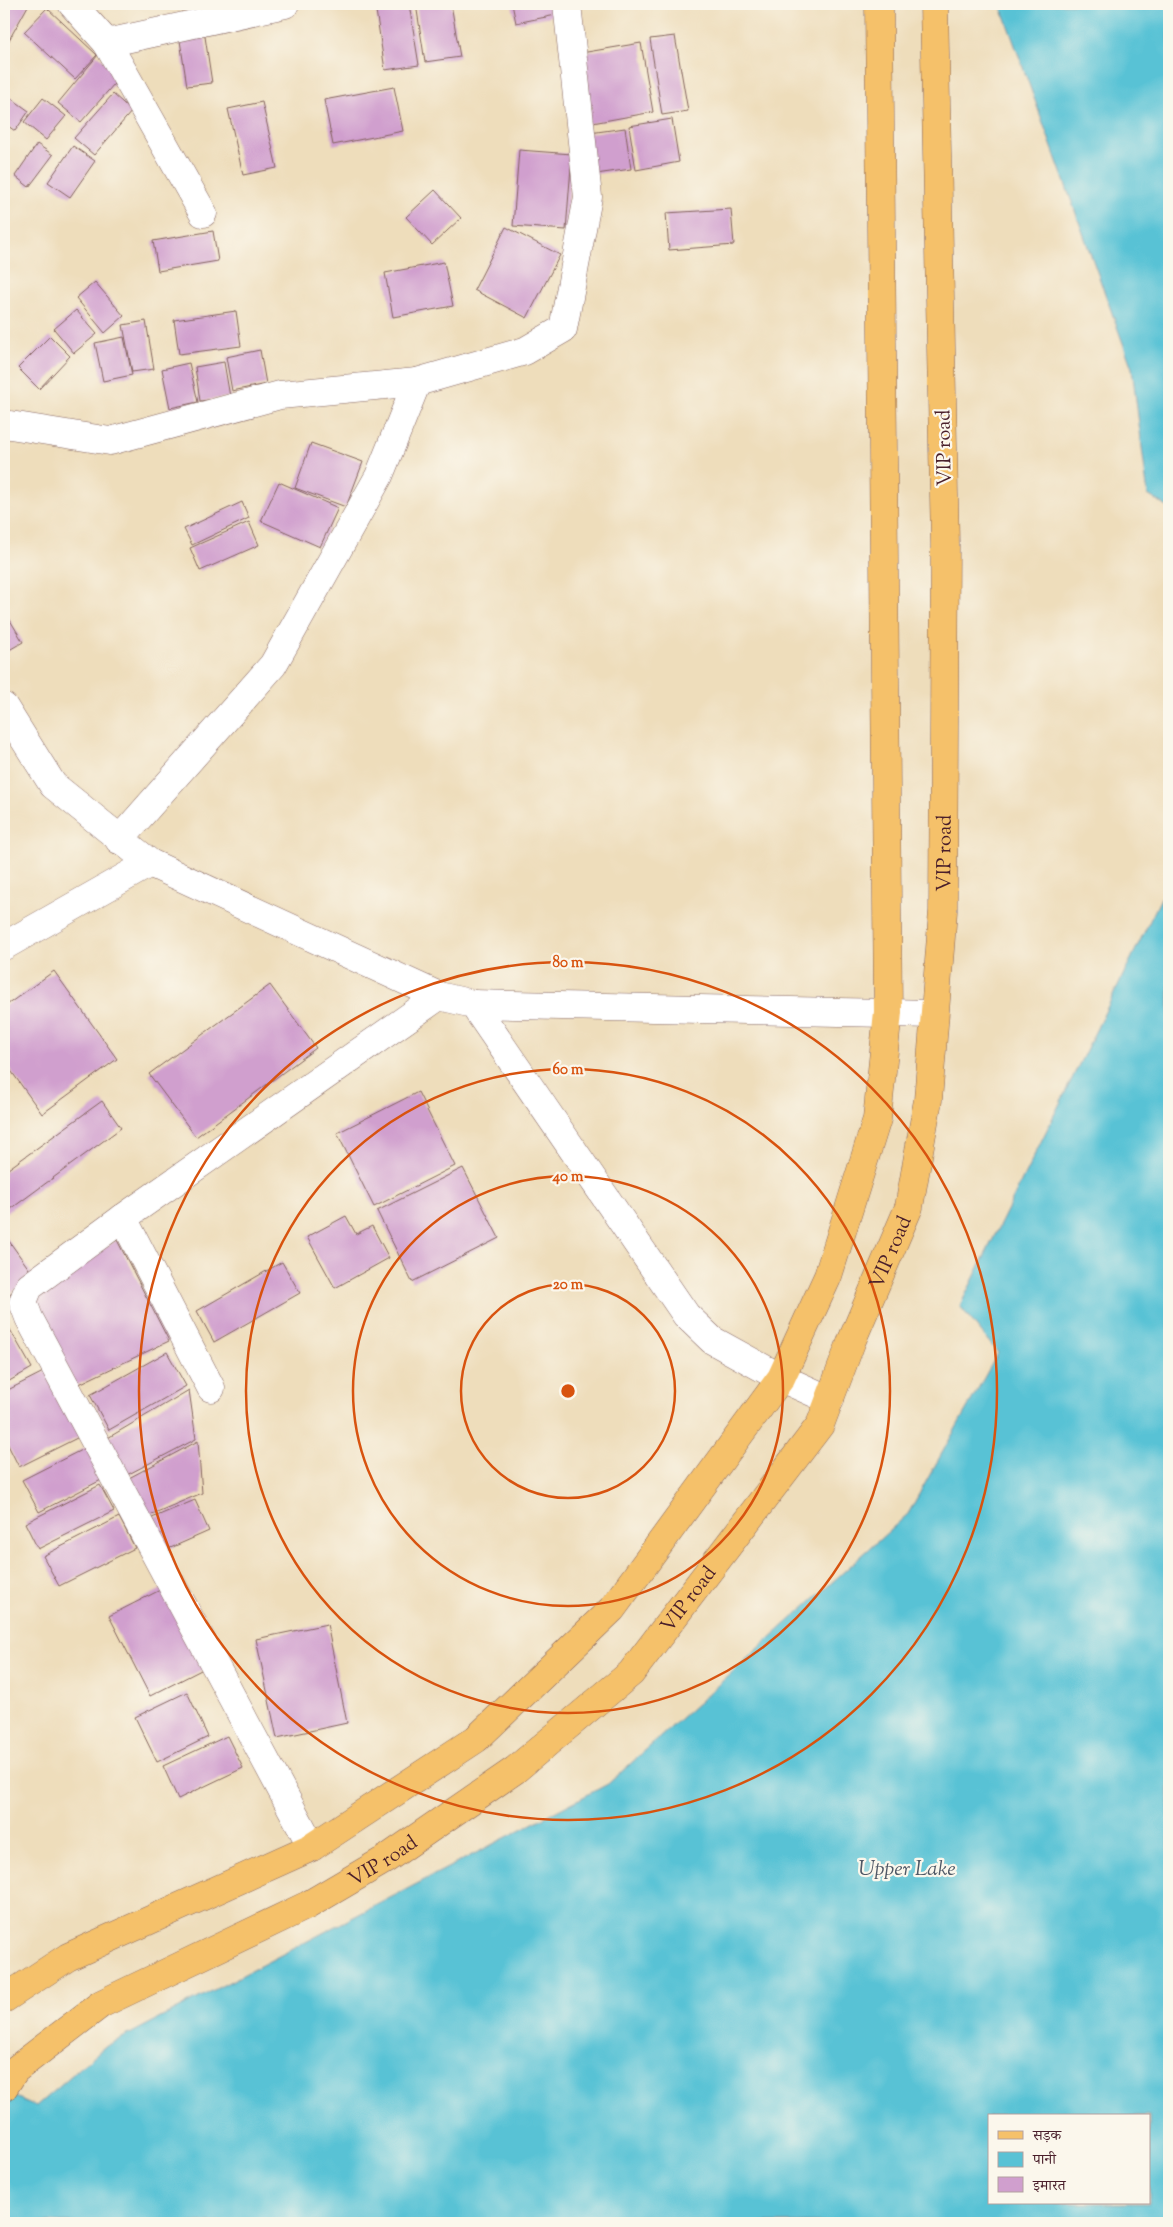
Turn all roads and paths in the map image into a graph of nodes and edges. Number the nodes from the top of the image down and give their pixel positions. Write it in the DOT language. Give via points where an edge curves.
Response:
graph roads {
  1 [pos="72,4"];
  2 [pos="285,4"];
  3 [pos="567,4"];
  4 [pos="879,4"];
  5 [pos="934,4"];
  6 [pos="107,42"];
  7 [pos="203,213"];
  8 [pos="417,382"];
  9 [pos="4,424"];
  10 [pos="4,707"];
  11 [pos="119,840"];
  12 [pos="150,863"];
  13 [pos="4,946"];
  14 [pos="439,996"];
  15 [pos="473,1004"];
  16 [pos="888,1012"];
  17 [pos="934,1014"];
  18 [pos="123,1218"];
  19 [pos="781,1378"];
  20 [pos="211,1388"];
  21 [pos="830,1400"];
  22 [pos="312,1847"];
  23 [pos="4,1999"];
  24 [pos="4,2087"];
  1 -- 6 [label="street"];
  2 -- 6 [label="street"];
  3 -- 8 [label="street" via="588,197 563,329 525,351"];
  4 -- 16 [label="main road"];
  5 -- 17 [label="main road, VIP road" via="945,544 943,911"];
  6 -- 7 [label="street"];
  8 -- 9 [label="street" via="280,395 110,441"];
  8 -- 11 [label="street" via="379,476 273,665"];
  10 -- 11 [label="street" via="53,786"];
  11 -- 12 [label="street"];
  12 -- 13 [label="street"];
  12 -- 14 [label="street"];
  14 -- 15 [label="street"];
  14 -- 18 [label="street"];
  15 -- 16 [label="street"];
  15 -- 19 [label="street" via="686,1314 712,1340"];
  16 -- 17 [label="street"];
  16 -- 19 [label="main road" via="877,1119 828,1276"];
  17 -- 21 [label="main road, VIP road" via="928,1100 909,1207"];
  18 -- 20 [label="street"];
  18 -- 22 [label="street" via="29,1287 23,1302"];
  19 -- 21 [label="street"];
  19 -- 22 [label="main road" via="612,1609 476,1739"];
  21 -- 24 [label="main road, VIP road" via="820,1425 631,1673 515,1770 386,1859 308,1905 102,2004 15,2070"];
  22 -- 23 [label="main road" via="68,1957"];
}
